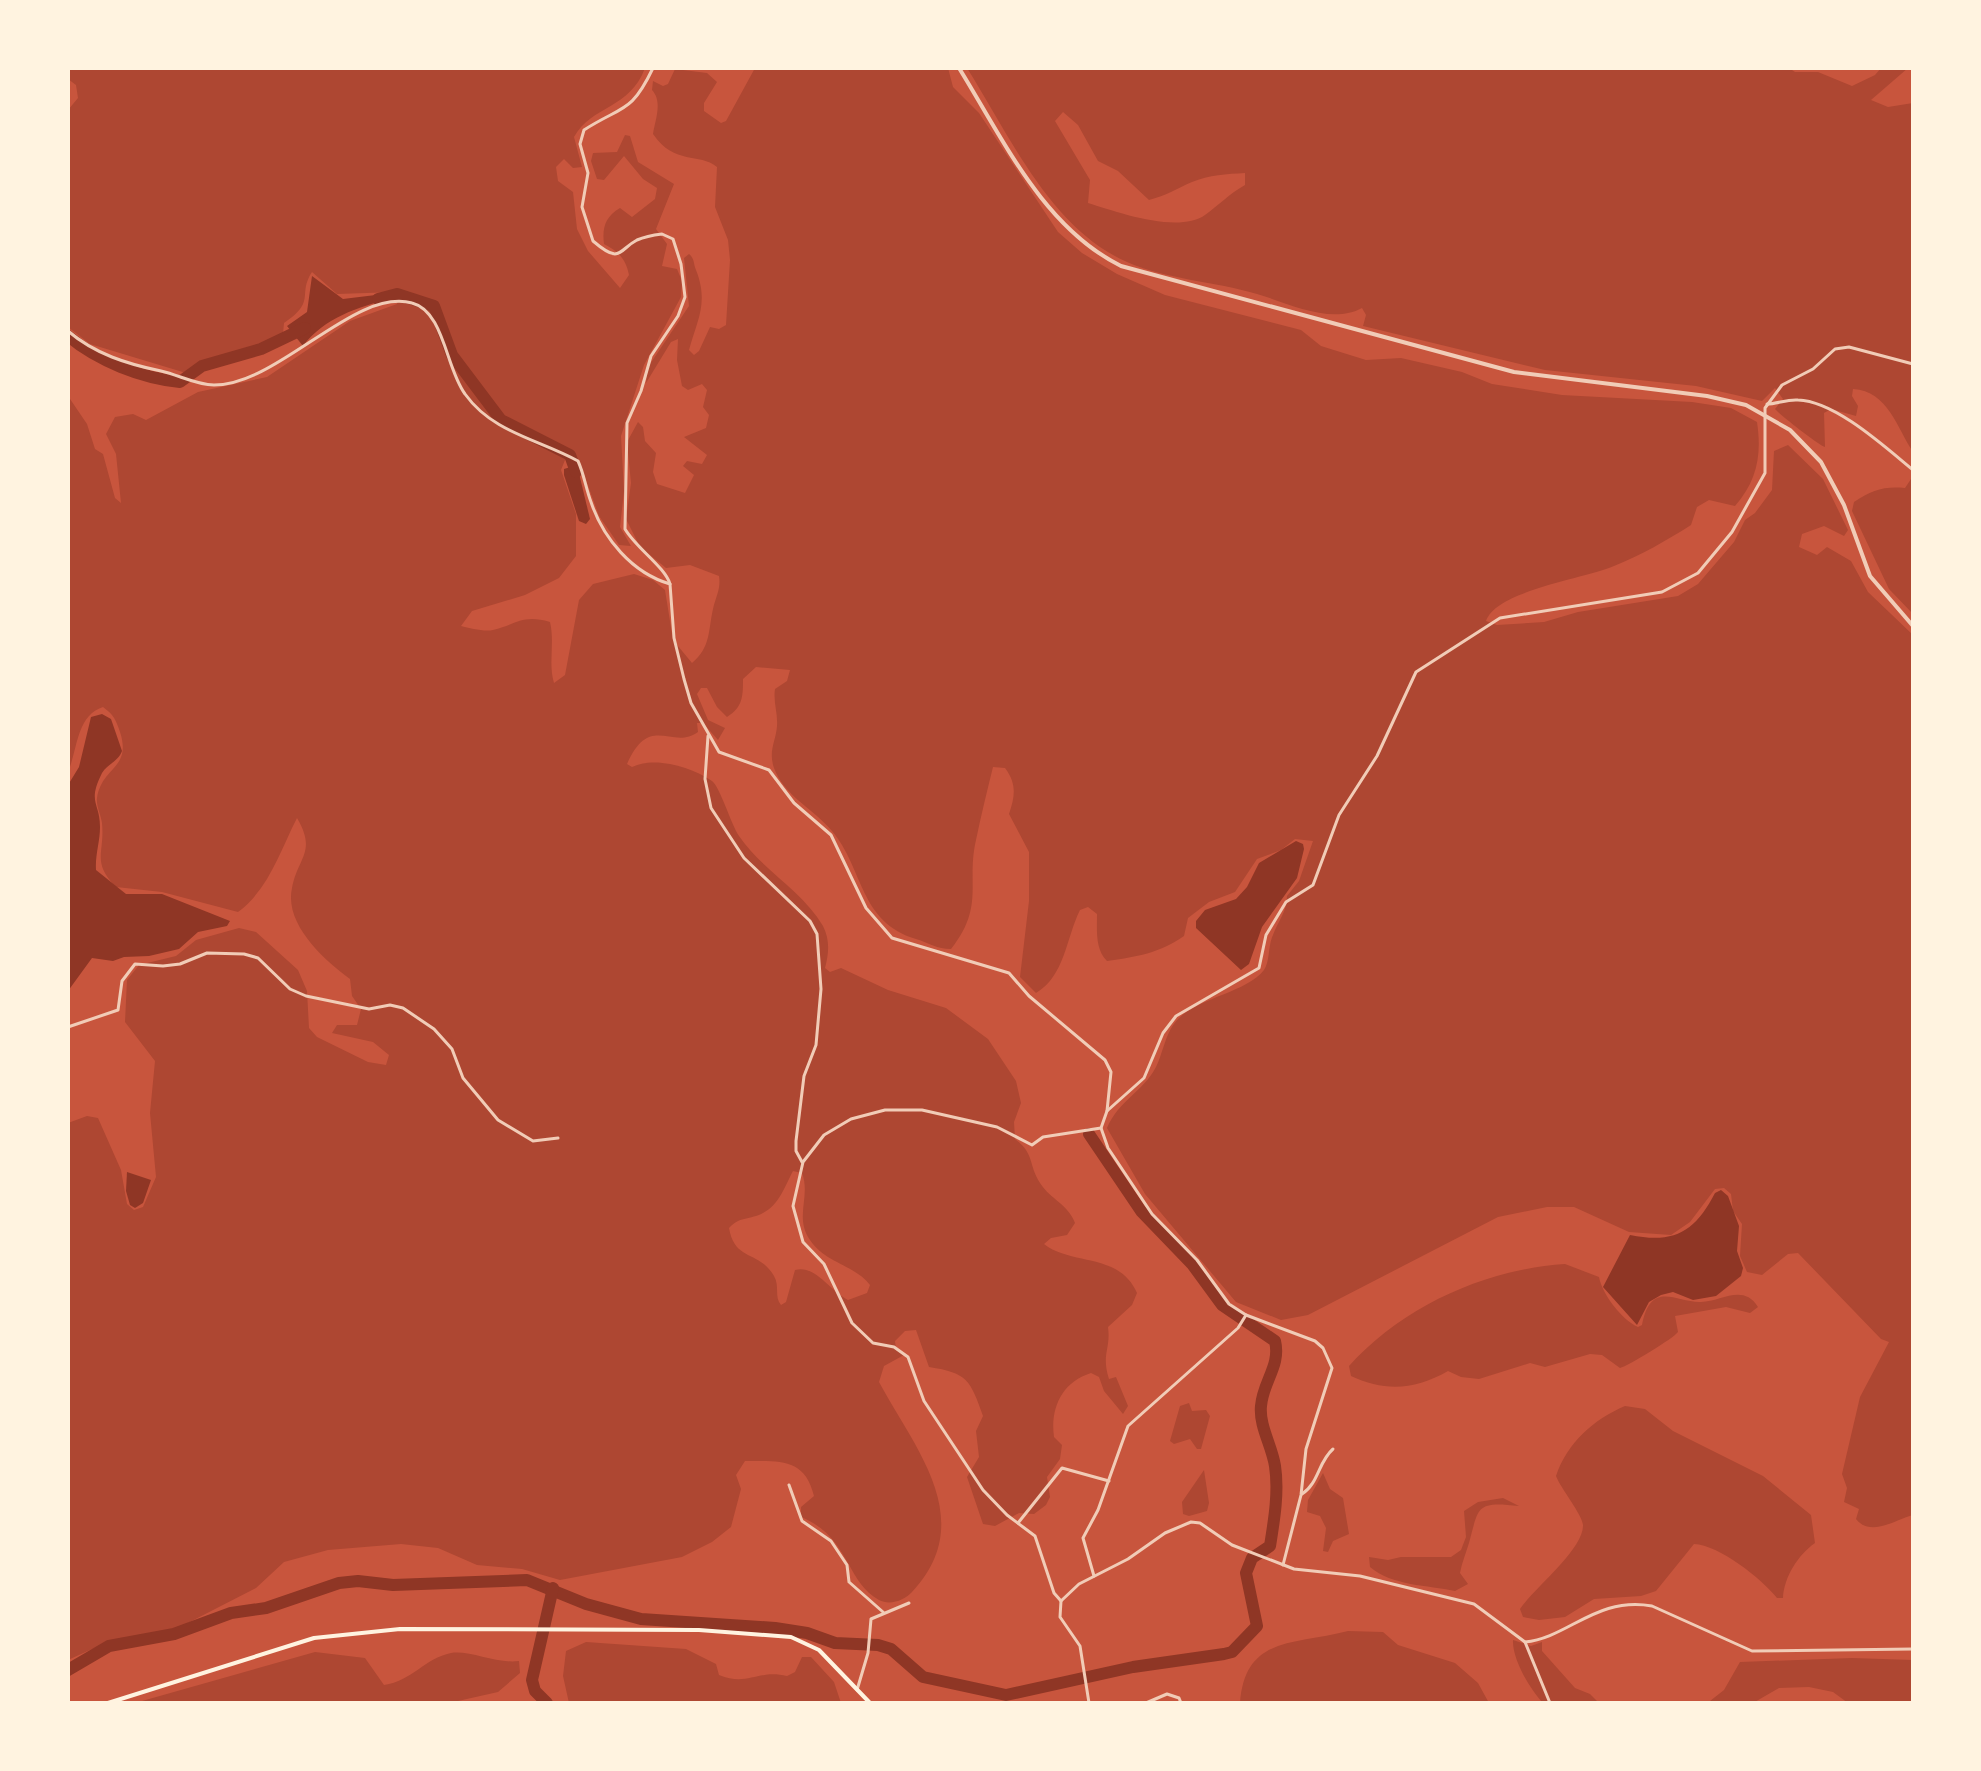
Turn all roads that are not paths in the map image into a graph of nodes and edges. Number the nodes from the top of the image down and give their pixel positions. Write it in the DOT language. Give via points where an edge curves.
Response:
graph roads {
  1 [pos="653,68"];
  2 [pos="959,68"];
  3 [pos="68,331"];
  4 [pos="1913,364"];
  5 [pos="1767,404"];
  6 [pos="1765,413"];
  7 [pos="1913,470"];
  8 [pos="670,584"];
  9 [pos="1913,626"];
  10 [pos="708,736"];
  11 [pos="68,1027"];
  12 [pos="1107,1111"];
  13 [pos="1101,1128"];
  14 [pos="558,1138"];
  15 [pos="803,1162"];
  16 [pos="1245,1316"];
  17 [pos="1333,1449"];
  18 [pos="1109,1481"];
  19 [pos="789,1485"];
  20 [pos="1301,1495"];
  21 [pos="1018,1523"];
  22 [pos="1283,1565"];
  23 [pos="1094,1576"];
  24 [pos="1061,1601"];
  25 [pos="909,1603"];
  26 [pos="883,1612"];
  27 [pos="1525,1642"];
  28 [pos="1913,1649"];
  29 [pos="857,1690"];
  30 [pos="108,1703"];
  31 [pos="870,1703"];
  32 [pos="1089,1703"];
  33 [pos="1146,1703"];
  34 [pos="1181,1703"];
  35 [pos="1550,1703"];
  1 -- 8 [label="street" via="641,95 630,105 584,130 580,144 588,173 582,207 593,241 616,254 637,240 667,235 681,264 682,308 651,356 624,438 625,529"];
  2 -- 6 [label="street" via="1061,222 1084,244 1121,266 1514,372 1707,396"];
  3 -- 8 [label="street" via="102,353 216,385 240,381 348,318 399,302 419,305 436,323 456,379 482,414 578,461 607,535 636,567"];
  4 -- 5 [label="street" via="1849,347 1835,349 1813,369 1782,385"];
  5 -- 6 [label="street"];
  5 -- 7 [label="street" via="1813,403 1862,429"];
  6 -- 9 [label="street" via="1807,443 1821,462 1844,505 1870,576"];
  6 -- 12 [label="street" via="1765,473 1726,542 1686,582 1662,592 1500,618 1416,672 1377,756 1339,815 1313,885 1286,902 1266,935 1259,968 1176,1016 1144,1078"];
  8 -- 10 [label="street" via="684,679"];
  10 -- 12 [label="street" via="725,757 769,770 794,803 831,835 866,908 892,938 1009,973 1105,1060 1111,1072"];
  10 -- 15 [label="street" via="705,779 718,822 744,858 817,934 821,989 816,1045 804,1076 796,1141"];
  11 -- 14 [label="street" via="118,1010 122,981 135,964 163,966 207,953 244,954 258,958 290,989 306,996 369,1009 403,1008 452,1049 463,1078 498,1120 533,1141"];
  12 -- 13 [label="street"];
  13 -- 15 [label="street" via="1043,1137 1032,1145 997,1127 900,1107 834,1127"];
  13 -- 16 [label="street" via="1108,1148 1152,1214"];
  15 -- 21 [label="street" via="793,1206 803,1242 824,1264 837,1298 864,1336 908,1357 939,1425 983,1490"];
  16 -- 18 [label="street" via="1128,1426"];
  16 -- 20 [label="street" via="1315,1341 1330,1358 1331,1380 1306,1449"];
  17 -- 20 [label="street"];
  18 -- 21 [label="street" via="1062,1468"];
  18 -- 23 [label="street" via="1083,1538"];
  19 -- 26 [label="street" via="802,1521 831,1541 847,1565 849,1582"];
  20 -- 22 [label="street"];
  21 -- 24 [label="street" via="1035,1536"];
  22 -- 23 [label="street" via="1191,1522"];
  22 -- 27 [label="street" via="1340,1572 1462,1600"];
  23 -- 24 [label="street"];
  24 -- 32 [label="street" via="1060,1617 1076,1636"];
  25 -- 26 [label="street"];
  26 -- 29 [label="street" via="871,1619"];
  27 -- 28 [label="street" via="1603,1610 1638,1604 1752,1651"];
  27 -- 35 [label="street"];
  29 -- 30 [label="main road" via="819,1650 791,1637 733,1631 400,1629 344,1633 267,1652"];
  29 -- 31 [label="main road"];
  33 -- 34 [label="street" via="1167,1694"];
}
